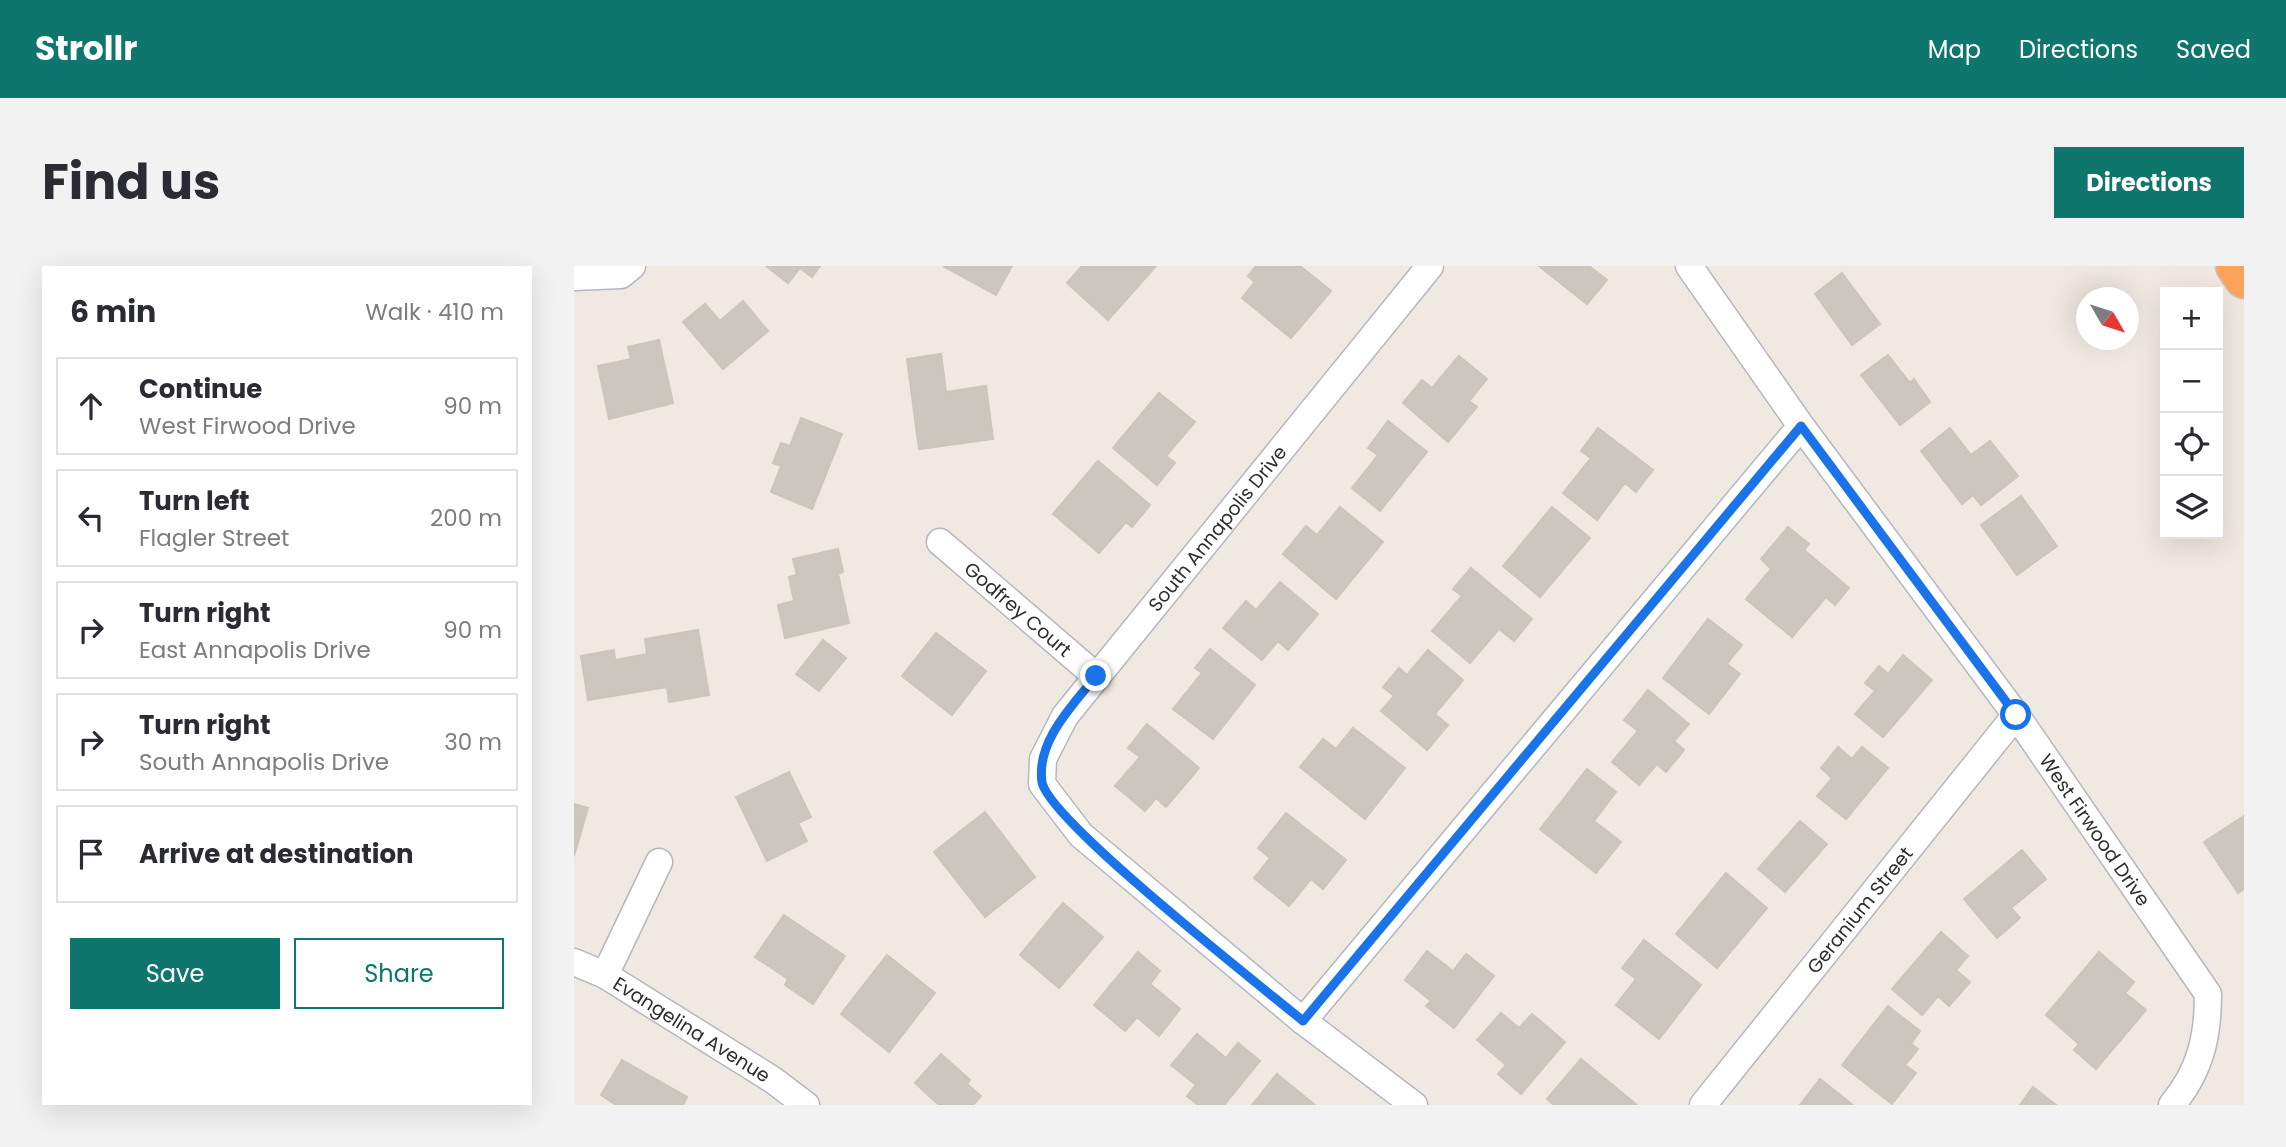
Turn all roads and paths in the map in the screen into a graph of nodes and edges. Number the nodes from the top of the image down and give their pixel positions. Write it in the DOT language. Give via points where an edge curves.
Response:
graph roads {
  1 [pos="632,266"];
  2 [pos="1430,266"];
  3 [pos="1689,266"];
  4 [pos="2235,266"];
  5 [pos="574,277"];
  6 [pos="2244,279"];
  7 [pos="1801,426"];
  8 [pos="940,542"];
  9 [pos="1096,676"];
  10 [pos="2016,715"];
  11 [pos="659,862"];
  12 [pos="574,962"];
  13 [pos="605,975"];
  14 [pos="1303,1021"];
  15 [pos="806,1105"];
  16 [pos="1414,1105"];
  17 [pos="1703,1105"];
  18 [pos="2172,1105"];
  1 -- 5 [label="street" via="621,275"];
  2 -- 9 [label="street, South Annapolis Drive"];
  3 -- 7 [label="street, West Firwood Drive"];
  4 -- 6 [label="highway"];
  7 -- 10 [label="street, West Firwood Drive"];
  7 -- 14 [label="street"];
  8 -- 9 [label="street, Godfrey Court"];
  9 -- 14 [label="street, South Annapolis Drive" via="1058,726 1043,759 1042,784 1081,835"];
  10 -- 17 [label="street, Geranium Street"];
  10 -- 18 [label="street, West Firwood Drive" via="2208,994 2208,1028 2192,1082"];
  11 -- 13 [label="street"];
  12 -- 13 [label="street, Evangelina Avenue"];
  13 -- 15 [label="street, Evangelina Avenue"];
  14 -- 16 [label="street"];
}
